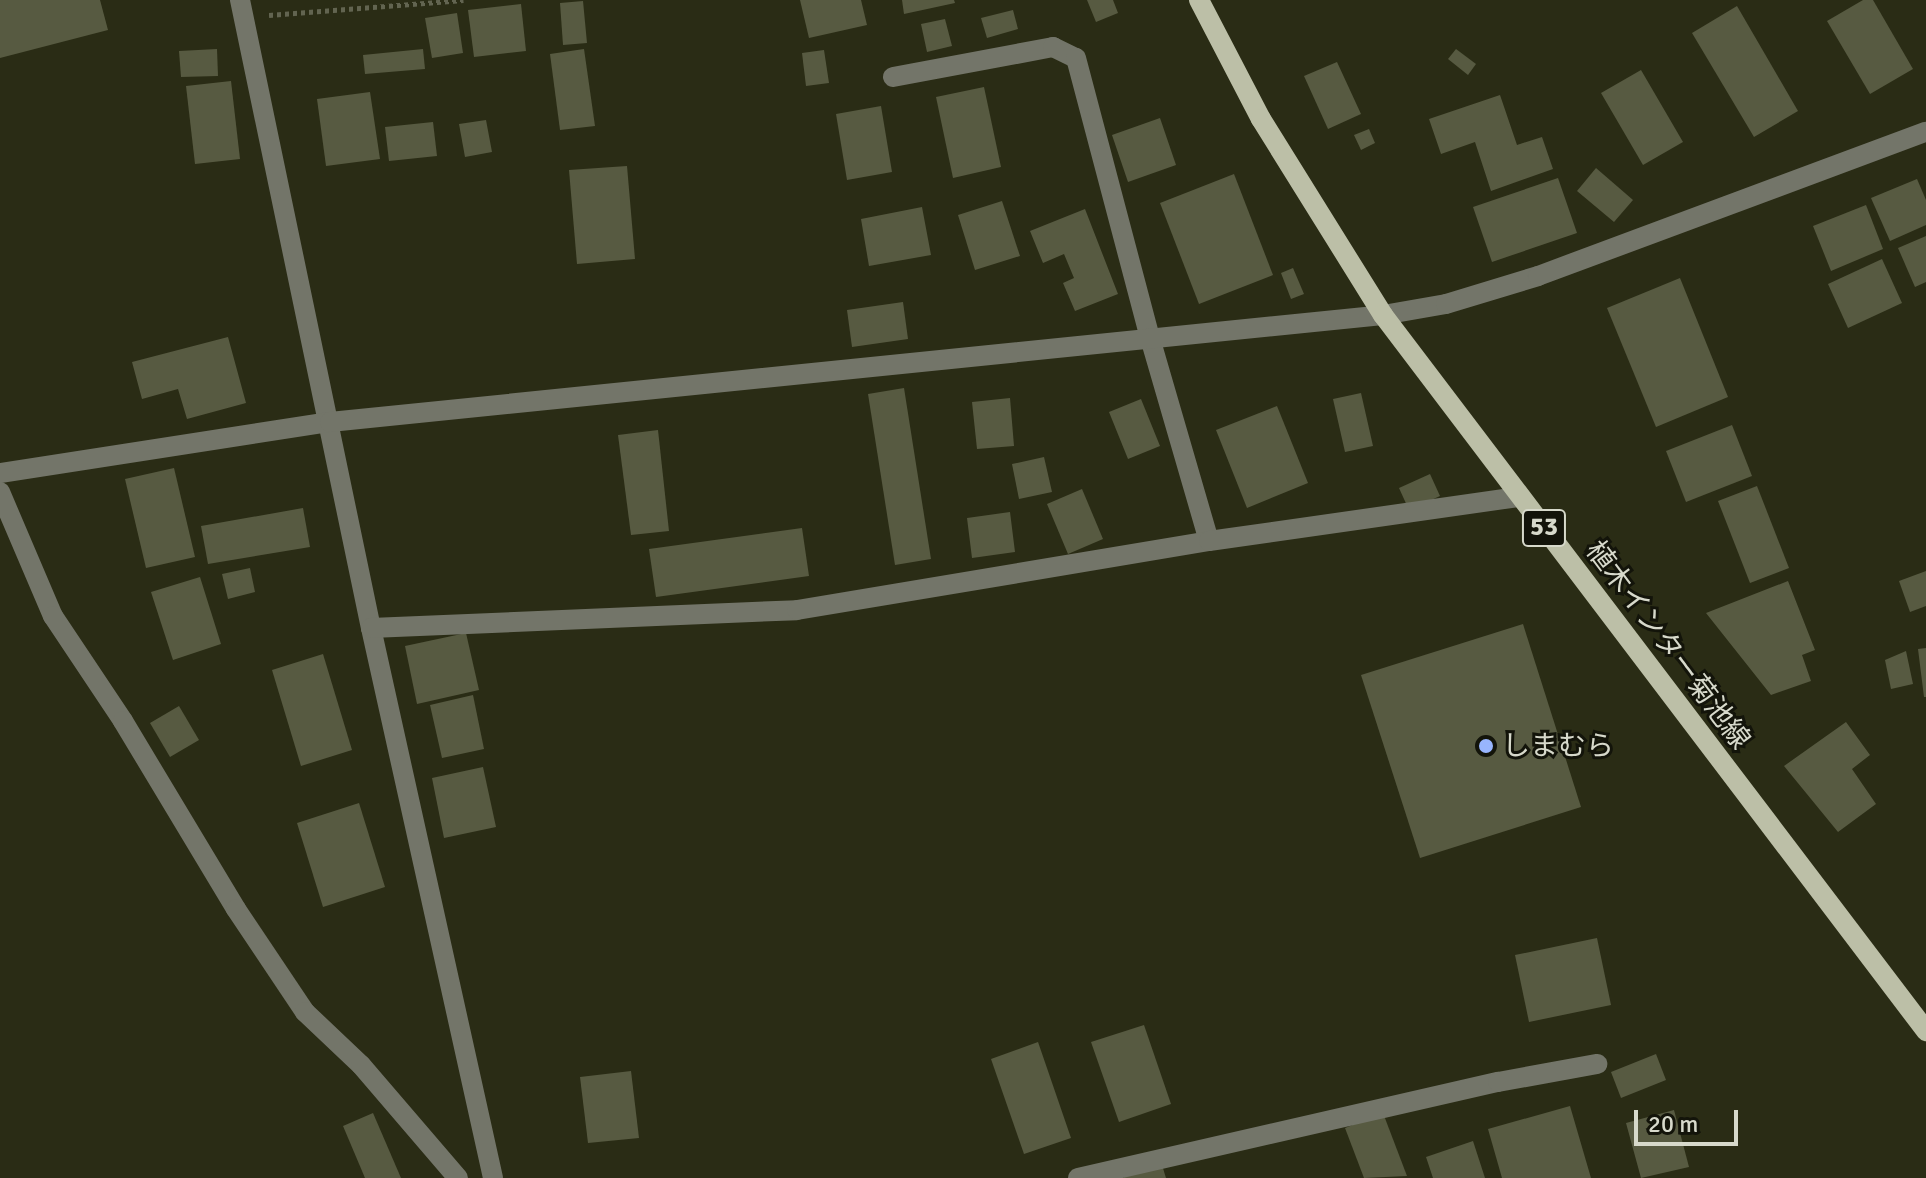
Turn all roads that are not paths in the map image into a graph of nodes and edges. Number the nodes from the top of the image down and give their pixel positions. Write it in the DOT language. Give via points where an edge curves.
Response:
graph roads {
  1 [pos="1199,0"];
  2 [pos="242,8"];
  3 [pos="893,77"];
  4 [pos="1926,132"];
  5 [pos="1383,315"];
  6 [pos="1150,338"];
  7 [pos="330,422"];
  8 [pos="0,473"];
  9 [pos="0,492"];
  10 [pos="1520,497"];
  11 [pos="1209,541"];
  12 [pos="371,628"];
  13 [pos="1926,1031"];
  14 [pos="1597,1064"];
  15 [pos="458,1178"];
  16 [pos="493,1178"];
  17 [pos="1082,1178"];
  1 -- 5 [label="main road, 植木インター菊池線 / 53" via="1261,119"];
  2 -- 7 [label="street"];
  3 -- 6 [label="street" via="1053,47 1076,58"];
  4 -- 5 [label="street" via="1538,276 1446,304"];
  5 -- 6 [label="street"];
  5 -- 10 [label="main road, 植木インター菊池線 / 53"];
  6 -- 7 [label="street"];
  6 -- 11 [label="street"];
  7 -- 8 [label="street"];
  7 -- 12 [label="street"];
  9 -- 15 [label="street" via="53,616 236,909 305,1012 361,1065"];
  10 -- 11 [label="street"];
  10 -- 13 [label="main road, 植木インター菊池線 / 53"];
  11 -- 12 [label="street" via="797,610"];
  12 -- 16 [label="street"];
  14 -- 17 [label="street" via="1310,1123"];
}
